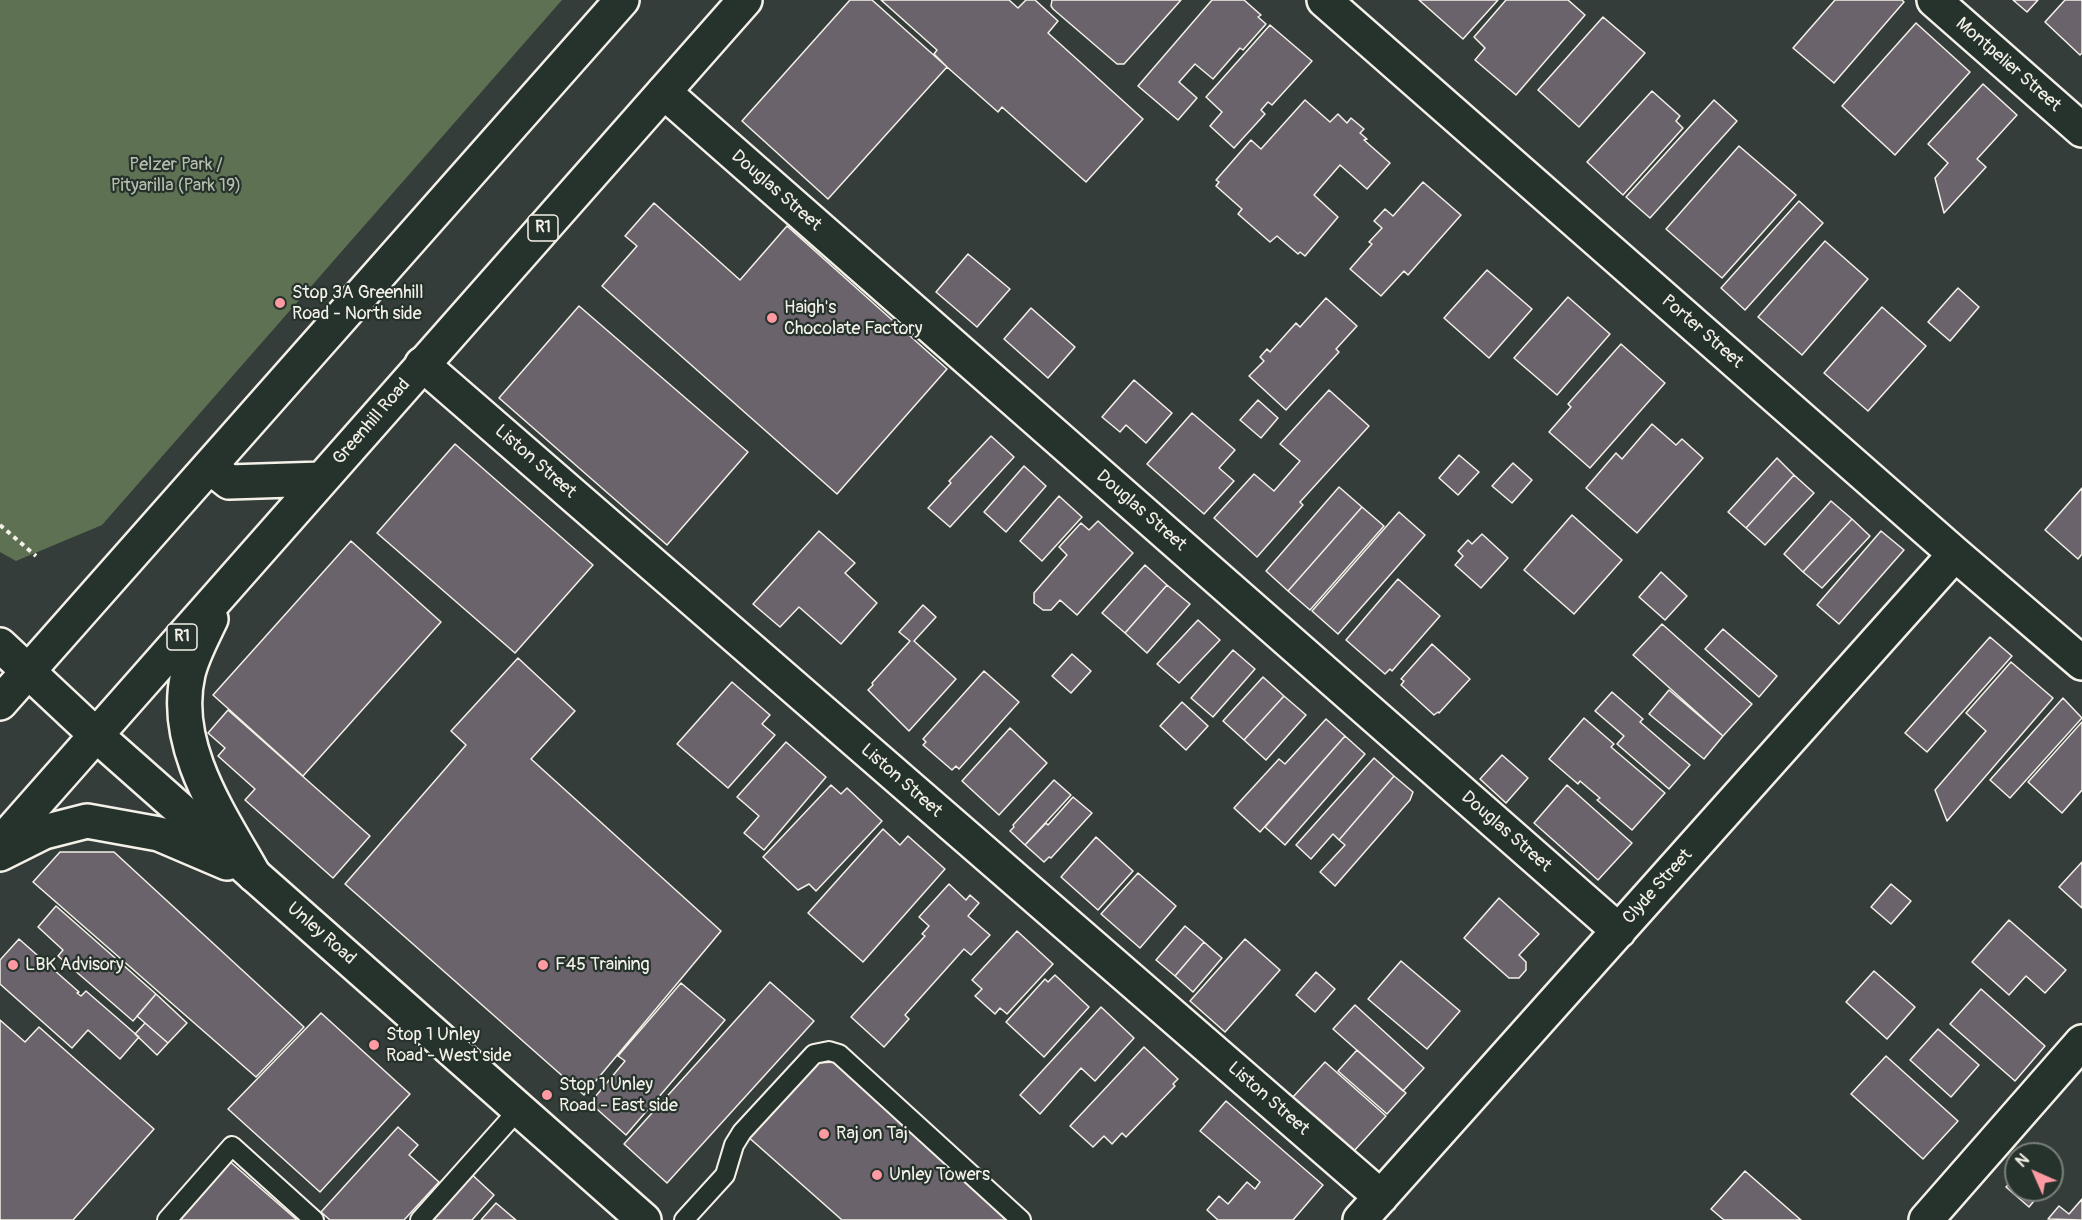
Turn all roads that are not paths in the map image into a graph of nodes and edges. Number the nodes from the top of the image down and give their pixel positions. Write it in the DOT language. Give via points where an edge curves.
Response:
graph roads {
  1 [pos="622,0"];
  2 [pos="745,0"];
  3 [pos="1324,0"];
  4 [pos="1934,0"];
  5 [pos="663,92"];
  6 [pos="2082,130"];
  7 [pos="422,364"];
  8 [pos="216,459"];
  9 [pos="322,479"];
  10 [pos="1955,554"];
  11 [pos="224,590"];
  12 [pos="0,645"];
  13 [pos="2082,663"];
  14 [pos="28,672"];
  15 [pos="0,703"];
  16 [pos="96,735"];
  17 [pos="0,844"];
  18 [pos="0,854"];
  19 [pos="254,875"];
  20 [pos="1619,931"];
  21 [pos="2082,1042"];
  22 [pos="519,1109"];
  23 [pos="1370,1208"];
  24 [pos="166,1220"];
  25 [pos="314,1220"];
  26 [pos="420,1220"];
  27 [pos="644,1220"];
  28 [pos="684,1220"];
  29 [pos="1021,1220"];
  30 [pos="1926,1220"];
  1 -- 8 [label="main road"];
  2 -- 5 [label="main road, Greenhill Road / R1"];
  3 -- 10 [label="main road, Porter Street"];
  4 -- 6 [label="main road, Montpelier Street"];
  5 -- 7 [label="main road, Greenhill Road / R1"];
  5 -- 20 [label="main road, Douglas Street"];
  7 -- 9 [label="main road, Greenhill Road / R1"];
  7 -- 23 [label="main road, Liston Street"];
  8 -- 9 [label="main road" via="219,474 229,482"];
  8 -- 14 [label="main road"];
  9 -- 11 [label="main road, Greenhill Road / R1"];
  10 -- 13 [label="main road, Porter Street"];
  10 -- 20 [label="main road, Clyde Street"];
  11 -- 16 [label="main road, Greenhill Road / R1"];
  11 -- 19 [label="main road" via="188,674 185,712 192,753 214,804"];
  12 -- 14 [label="main road, Unley Road"];
  14 -- 15 [label="main road"];
  14 -- 16 [label="main road, Unley Road"];
  16 -- 17 [label="main road, Greenhill Road / R1"];
  16 -- 19 [label="main road, Unley Road"];
  18 -- 19 [label="main road" via="44,832 87,821 159,834"];
  19 -- 22 [label="main road, Unley Road"];
  20 -- 23 [label="main road, Clyde Street"];
  21 -- 30 [label="main road"];
  22 -- 26 [label="lane"];
  22 -- 27 [label="main road, Unley Road"];
  24 -- 25 [label="lane" via="232,1146"];
  28 -- 29 [label="lane" via="725,1175 742,1132 814,1054 830,1051 839,1054"];
}
